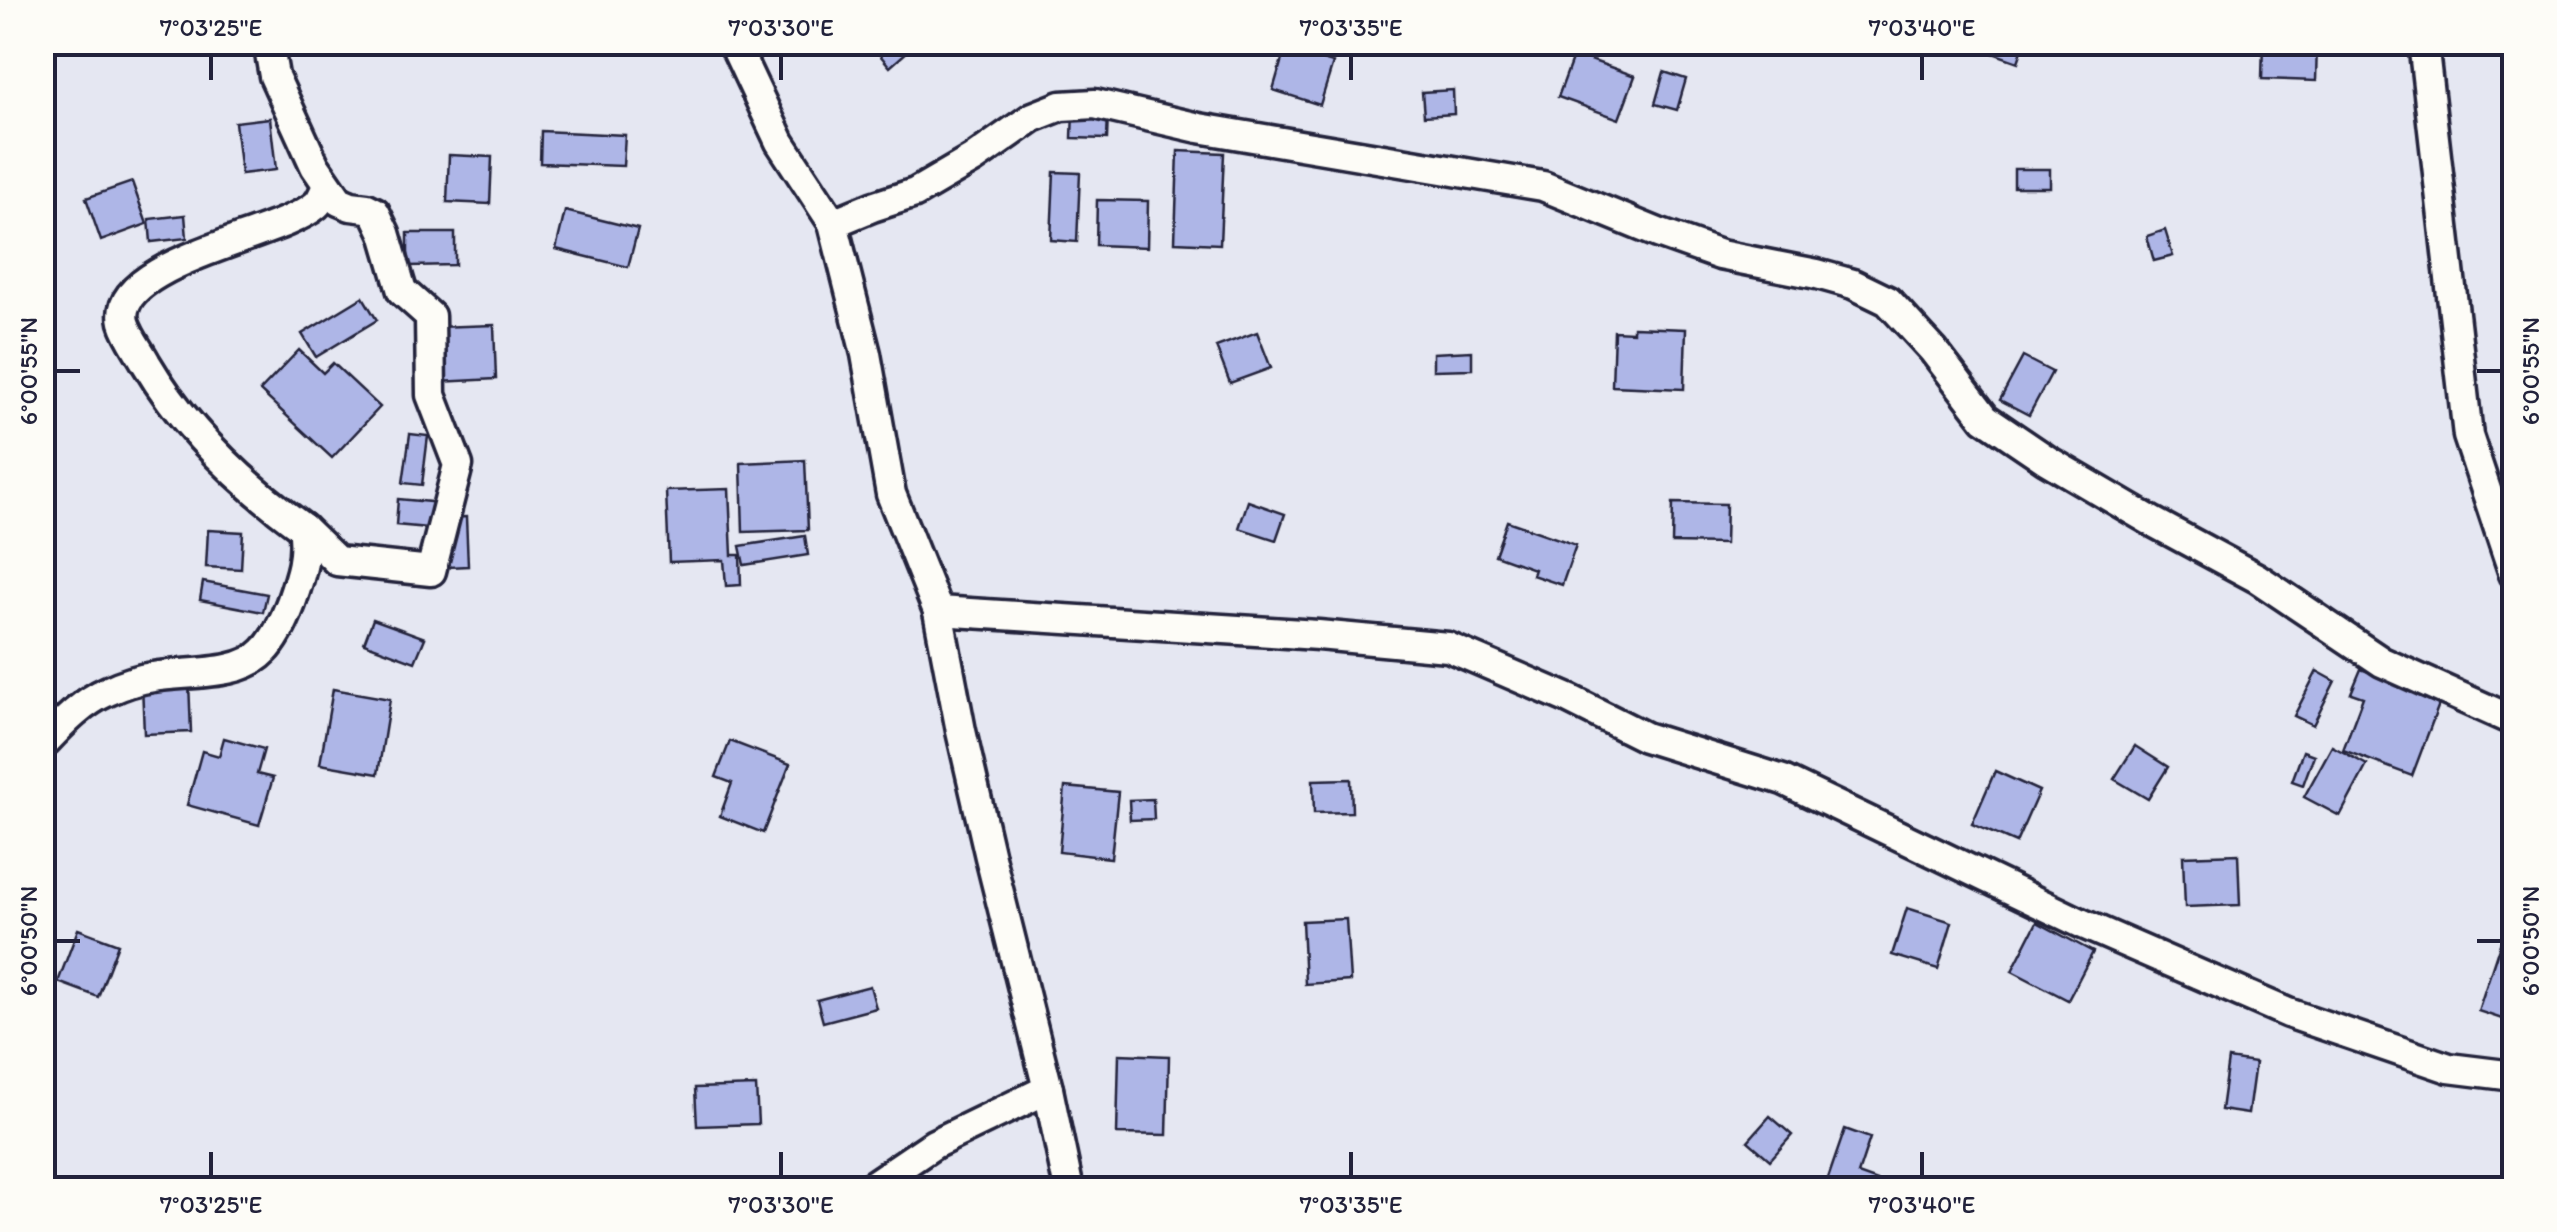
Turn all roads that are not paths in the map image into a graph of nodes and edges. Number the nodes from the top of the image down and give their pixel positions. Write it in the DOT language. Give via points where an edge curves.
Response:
graph roads {
  1 [pos="268,42"];
  2 [pos="733,42"];
  3 [pos="2424,42"];
  4 [pos="323,195"];
  5 [pos="833,223"];
  6 [pos="303,528"];
  7 [pos="2514,574"];
  8 [pos="938,611"];
  9 [pos="2514,722"];
  10 [pos="42,745"];
  11 [pos="2514,1076"];
  12 [pos="1048,1089"];
  13 [pos="866,1190"];
  14 [pos="1070,1190"];
  1 -- 4 [label="street" via="274,76"];
  2 -- 5 [label="street" via="780,142"];
  3 -- 7 [label="street" via="2468,436"];
  4 -- 6 [label="street" via="282,224 179,262 138,285 125,303 124,321 162,390 234,474"];
  4 -- 6 [label="street" via="376,212 402,291 430,316 430,395 458,465 431,571 337,561"];
  5 -- 8 [label="street" via="891,494"];
  5 -- 9 [label="street" via="915,193 1033,116 1095,104 1543,186 1720,255 1817,274 1888,301 1985,418 2047,460 2257,578 2382,662"];
  6 -- 10 [label="street" via="302,570 265,650 250,662 107,691 69,716"];
  8 -- 11 [label="street" via="1448,647 1645,737 1783,780 2082,924 2288,1013 2449,1068"];
  8 -- 12 [label="street"];
  12 -- 13 [label="street" via="934,1144"];
  12 -- 14 [label="street"];
}
